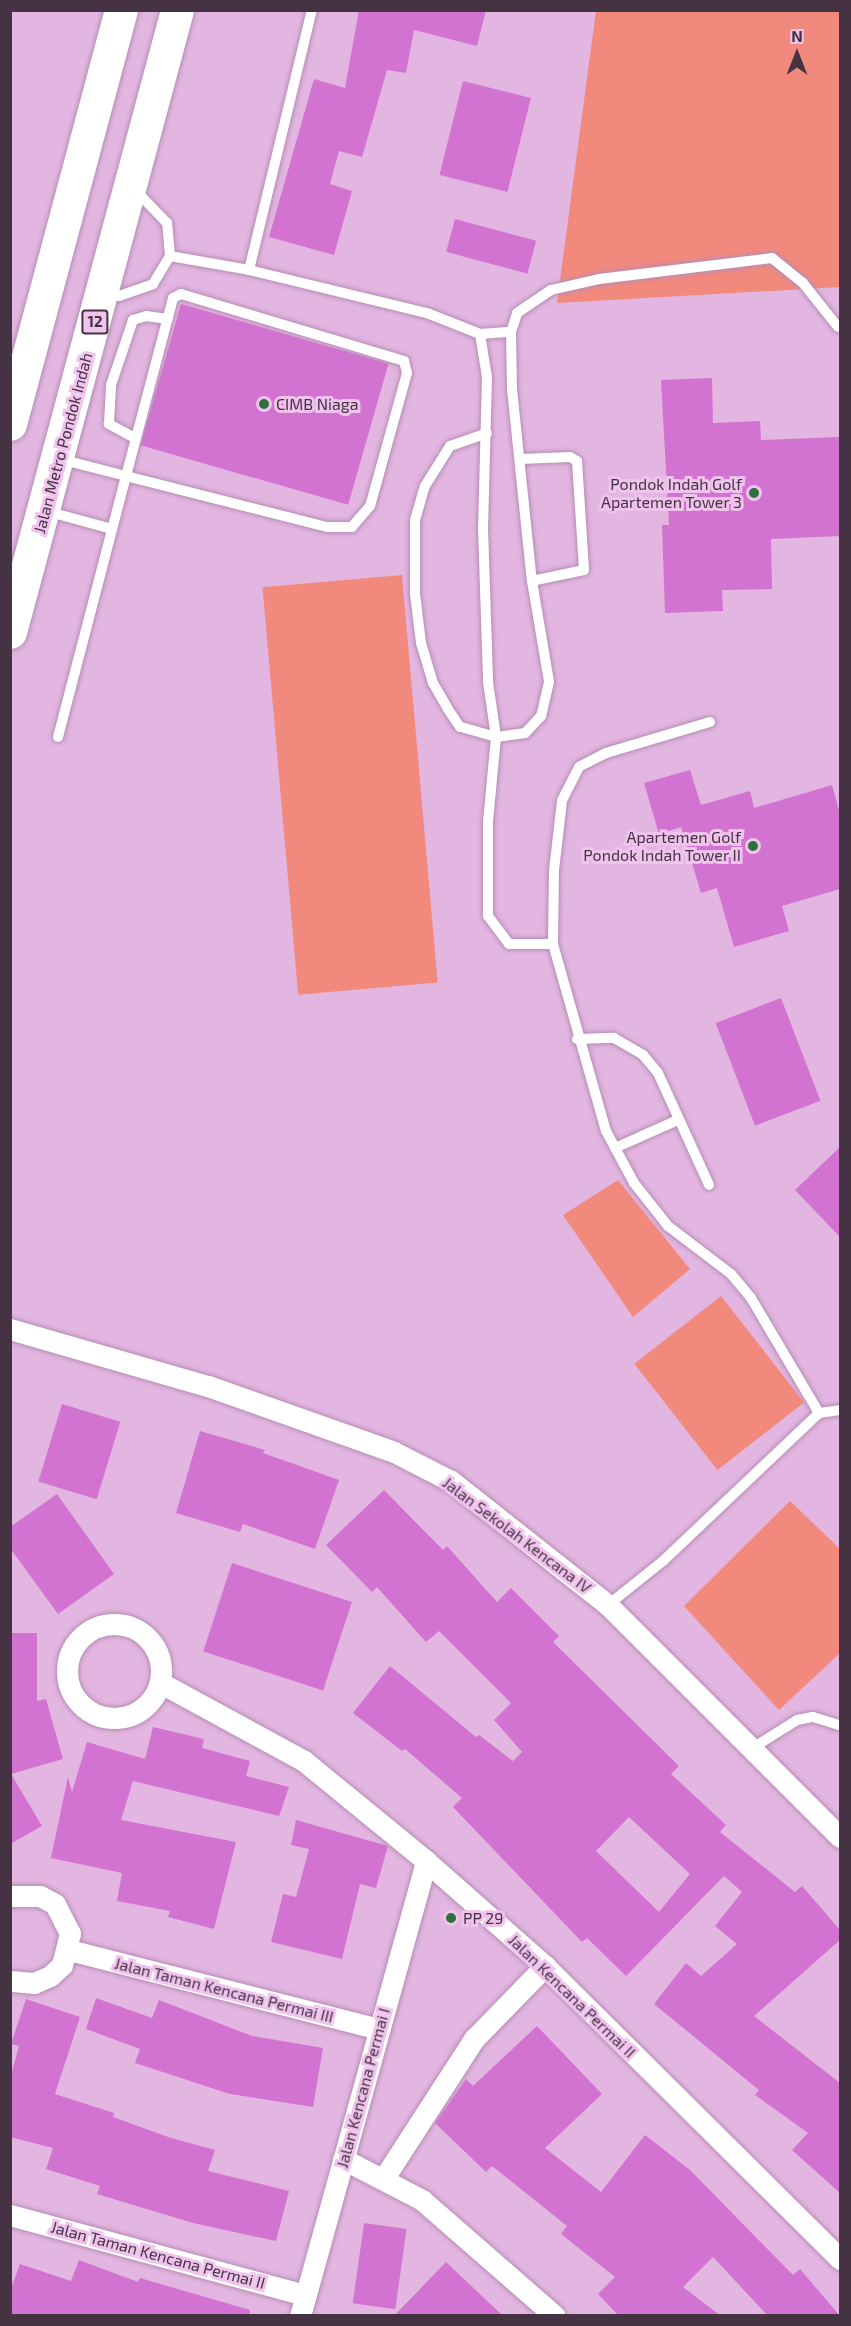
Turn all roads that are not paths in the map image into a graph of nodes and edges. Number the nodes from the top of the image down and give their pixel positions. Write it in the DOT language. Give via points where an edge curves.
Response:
graph roads {
  1 [pos="121,10"];
  2 [pos="177,10"];
  3 [pos="312,10"];
  4 [pos="128,193"];
  5 [pos="170,256"];
  6 [pos="249,270"];
  7 [pos="103,291"];
  8 [pos="168,319"];
  9 [pos="838,327"];
  10 [pos="511,332"];
  11 [pos="480,333"];
  12 [pos="10,423"];
  13 [pos="487,434"];
  14 [pos="135,438"];
  15 [pos="60,459"];
  16 [pos="520,459"];
  17 [pos="126,476"];
  18 [pos="45,511"];
  19 [pos="112,529"];
  20 [pos="532,581"];
  21 [pos="10,632"];
  22 [pos="710,722"];
  23 [pos="58,737"];
  24 [pos="496,737"];
  25 [pos="553,944"];
  26 [pos="577,1039"];
  27 [pos="678,1120"];
  28 [pos="615,1148"];
  29 [pos="710,1185"];
  30 [pos="10,1329"];
  31 [pos="840,1410"];
  32 [pos="819,1413"];
  33 [pos="608,1605"];
  34 [pos="161,1683"];
  35 [pos="840,1725"];
  36 [pos="751,1749"];
  37 [pos="840,1837"];
  38 [pos="426,1861"];
  39 [pos="10,1896"];
  40 [pos="69,1950"];
  41 [pos="545,1966"];
  42 [pos="10,1981"];
  43 [pos="379,2029"];
  44 [pos="344,2159"];
  45 [pos="384,2178"];
  46 [pos="10,2215"];
  47 [pos="840,2259"];
  48 [pos="303,2305"];
  49 [pos="555,2316"];
  1 -- 12 [label="highway"];
  2 -- 4 [label="highway, Jalan Metro Pondok Indah / 12"];
  3 -- 6 [label="lane"];
  4 -- 5 [label="lane" via="142,197 167,223"];
  4 -- 7 [label="highway, Jalan Metro Pondok Indah / 12"];
  5 -- 6 [label="lane"];
  5 -- 7 [label="lane" via="153,284 119,296"];
  6 -- 11 [label="lane" via="427,313"];
  7 -- 15 [label="highway, Jalan Metro Pondok Indah / 12"];
  8 -- 14 [label="lane"];
  8 -- 14 [label="lane" via="146,316 133,320 111,385 109,424"];
  8 -- 17 [label="lane" via="173,298 181,294 388,354 404,361 407,373 370,506 352,526 327,527"];
  9 -- 10 [label="lane" via="785,264 772,258 599,279 551,290 517,313"];
  10 -- 11 [label="lane"];
  10 -- 16 [label="lane"];
  11 -- 13 [label="lane" via="488,377"];
  13 -- 24 [label="lane" via="483,540 488,682"];
  13 -- 24 [label="lane" via="450,446 425,486 416,520 415,594 421,643 443,700 460,727"];
  14 -- 17 [label="lane"];
  15 -- 17 [label="lane"];
  15 -- 18 [label="highway, Jalan Metro Pondok Indah / 12"];
  16 -- 20 [label="lane"];
  16 -- 20 [label="lane" via="570,457 577,461 584,570"];
  17 -- 19 [label="lane"];
  18 -- 19 [label="lane"];
  18 -- 21 [label="highway, Jalan Metro Pondok Indah / 12"];
  19 -- 23 [label="lane"];
  20 -- 24 [label="lane" via="549,682 541,716 525,733"];
  22 -- 25 [label="lane" via="606,753 579,767 562,801 554,870"];
  24 -- 25 [label="lane" via="488,821 488,916 508,944"];
  25 -- 26 [label="lane"];
  26 -- 27 [label="lane" via="614,1038 643,1055 658,1073"];
  26 -- 28 [label="lane"];
  27 -- 28 [label="lane"];
  27 -- 29 [label="lane"];
  28 -- 32 [label="lane" via="634,1183 668,1226 731,1274 751,1298"];
  30 -- 33 [label="street, Jalan Sekolah Kencana IV" via="208,1386 394,1452 451,1481"];
  31 -- 32 [label="lane"];
  32 -- 33 [label="lane" via="663,1561"];
  33 -- 36 [label="street, Jalan Sekolah Kencana IV"];
  34 -- 34 [label="street" via="150,1703 141,1710 131,1716 108,1719 86,1711 71,1693 66,1671 72,1649 87,1632 108,1624 131,1627 150,1640 161,1660"];
  34 -- 38 [label="street, Jalan Kencana Permai II" via="304,1761"];
  35 -- 36 [label="lane" via="813,1717 796,1720"];
  36 -- 37 [label="street, Jalan Sekolah Kencana IV"];
  38 -- 41 [label="street, Jalan Kencana Permai II"];
  38 -- 43 [label="street, Jalan Kencana Permai I"];
  39 -- 40 [label="street" via="40,1896 55,1904 70,1933"];
  40 -- 42 [label="street" via="62,1965 50,1976 34,1983"];
  40 -- 43 [label="street, Jalan Taman Kencana Permai III"];
  41 -- 45 [label="street" via="474,2039"];
  41 -- 47 [label="street, Jalan Kencana Permai II"];
  43 -- 44 [label="street, Jalan Kencana Permai I"];
  44 -- 45 [label="street"];
  44 -- 48 [label="street, Jalan Kencana Permai I"];
  45 -- 49 [label="street" via="422,2200"];
  46 -- 48 [label="street, Jalan Taman Kencana Permai II"];
}
